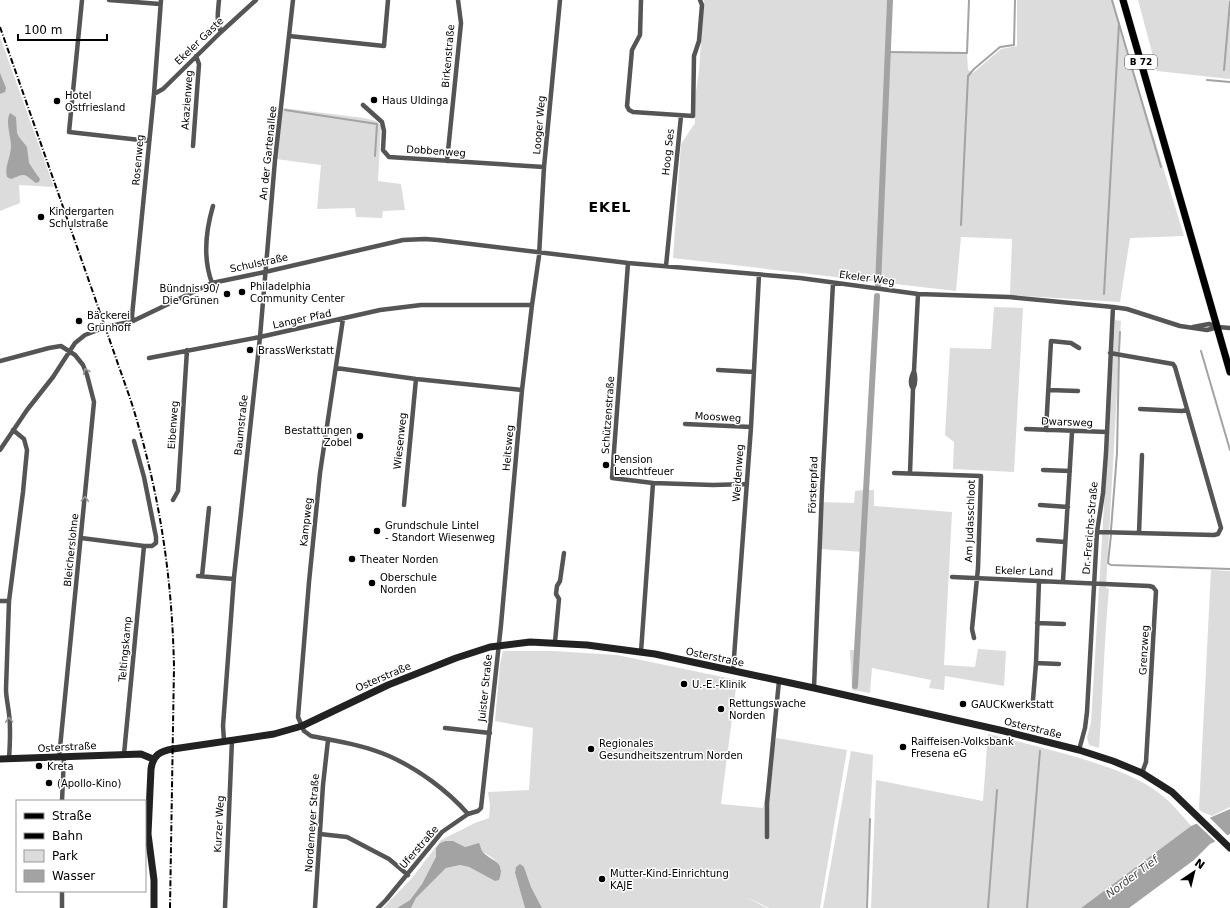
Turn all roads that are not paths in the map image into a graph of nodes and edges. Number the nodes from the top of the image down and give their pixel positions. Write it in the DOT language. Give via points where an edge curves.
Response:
graph roads {
  1 [pos="82,0"];
  2 [pos="109,0"];
  3 [pos="219,0"];
  4 [pos="256,0"];
  5 [pos="293,0"];
  6 [pos="388,0"];
  7 [pos="458,0"];
  8 [pos="560,0"];
  9 [pos="641,0"];
  10 [pos="1124,0"];
  11 [pos="160,2"];
  12 [pos="701,2"];
  13 [pos="221,32"];
  14 [pos="289,36"];
  15 [pos="196,56"];
  16 [pos="154,94"];
  17 [pos="364,105"];
  18 [pos="682,116"];
  19 [pos="149,141"];
  20 [pos="193,146"];
  21 [pos="447,161"];
  22 [pos="544,168"];
  23 [pos="213,206"];
  24 [pos="540,253"];
  25 [pos="628,263"];
  26 [pos="666,266"];
  27 [pos="265,272"];
  28 [pos="759,275"];
  29 [pos="212,282"];
  30 [pos="833,283"];
  31 [pos="918,294"];
  32 [pos="532,305"];
  33 [pos="1114,307"];
  34 [pos="343,319"];
  35 [pos="133,321"];
  36 [pos="1218,328"];
  37 [pos="1230,328"];
  38 [pos="260,337"];
  39 [pos="1079,348"];
  40 [pos="187,350"];
  41 [pos="69,351"];
  42 [pos="1110,353"];
  43 [pos="149,358"];
  44 [pos="0,360"];
  45 [pos="336,368"];
  46 [pos="718,370"];
  47 [pos="754,372"];
  48 [pos="1230,372"];
  49 [pos="416,379"];
  50 [pos="522,390"];
  51 [pos="1049,390"];
  52 [pos="1078,391"];
  53 [pos="1140,409"];
  54 [pos="1187,410"];
  55 [pos="685,424"];
  56 [pos="750,427"];
  57 [pos="1026,429"];
  58 [pos="13,430"];
  59 [pos="1046,430"];
  60 [pos="1072,432"];
  61 [pos="1107,432"];
  62 [pos="134,441"];
  63 [pos="0,450"];
  64 [pos="1142,455"];
  65 [pos="1043,470"];
  66 [pos="1070,472"];
  67 [pos="894,473"];
  68 [pos="910,473"];
  69 [pos="653,483"];
  70 [pos="747,484"];
  71 [pos="173,500"];
  72 [pos="404,504"];
  73 [pos="1040,505"];
  74 [pos="1068,507"];
  75 [pos="209,508"];
  76 [pos="1097,532"];
  77 [pos="1139,532"];
  78 [pos="81,538"];
  79 [pos="1038,540"];
  80 [pos="1065,542"];
  81 [pos="144,546"];
  82 [pos="564,553"];
  83 [pos="952,577"];
  84 [pos="976,578"];
  85 [pos="234,579"];
  86 [pos="1038,581"];
  87 [pos="1063,581"];
  88 [pos="1094,583"];
  89 [pos="0,601"];
  90 [pos="9,602"];
  91 [pos="1038,624"];
  92 [pos="1064,624"];
  93 [pos="974,638"];
  94 [pos="555,642"];
  95 [pos="499,645"];
  96 [pos="641,652"];
  97 [pos="1036,663"];
  98 [pos="1059,664"];
  99 [pos="733,671"];
  100 [pos="779,681"];
  101 [pos="814,688"];
  102 [pos="1033,700"];
  103 [pos="302,726"];
  104 [pos="445,728"];
  105 [pos="490,733"];
  106 [pos="232,740"];
  107 [pos="328,740"];
  108 [pos="224,741"];
  109 [pos="1079,750"];
  110 [pos="124,754"];
  111 [pos="61,758"];
  112 [pos="9,759"];
  113 [pos="153,759"];
  114 [pos="0,760"];
  115 [pos="1142,773"];
  116 [pos="62,800"];
  117 [pos="481,808"];
  118 [pos="468,814"];
  119 [pos="320,834"];
  120 [pos="767,838"];
  121 [pos="1230,848"];
  122 [pos="408,874"];
  123 [pos="62,892"];
  124 [pos="62,908"];
  125 [pos="154,908"];
  126 [pos="225,908"];
  127 [pos="315,908"];
  128 [pos="378,908"];
  1 -- 19 [label="street" via="69,132"];
  2 -- 11 [label="street"];
  3 -- 13 [label="street" via="218,26"];
  4 -- 13 [label="street, Ekeler Gaste"];
  5 -- 14 [label="street, An der Gartenallee"];
  6 -- 14 [label="street" via="384,46"];
  7 -- 21 [label="street, Birkenstraße" via="461,22"];
  8 -- 22 [label="street, Looger Weg"];
  9 -- 18 [label="street" via="640,35 632,50 627,106 633,112"];
  10 -- 36 [label="main road, B 72"];
  11 -- 16 [label="street, Rosenweg"];
  12 -- 18 [label="street, Hoog Ses" via="699,41 694,56 692,116"];
  13 -- 15 [label="street, Ekeler Gaste"];
  14 -- 27 [label="street, An der Gartenallee"];
  15 -- 16 [label="street, Ekeler Gaste" via="163,89"];
  15 -- 20 [label="street, Akazienweg" via="199,64"];
  16 -- 19 [label="street, Rosenweg"];
  17 -- 21 [label="street, Dobbenweg" via="382,122 383,150 389,157"];
  18 -- 26 [label="street, Hoog Ses"];
  19 -- 35 [label="street, Rosenweg"];
  21 -- 22 [label="street, Dobbenweg"];
  22 -- 24 [label="street, Looger Weg"];
  23 -- 29 [label="street" via="206,258"];
  24 -- 25 [label="street, Ekeler Weg"];
  24 -- 27 [label="street, Schulstraße" via="414,239 381,244"];
  24 -- 32 [label="street, Heitsweg"];
  25 -- 26 [label="street, Ekeler Weg"];
  25 -- 69 [label="street, Schützenstraße" via="612,478"];
  26 -- 28 [label="street, Ekeler Weg"];
  27 -- 29 [label="street, Schulstraße"];
  27 -- 38 [label="street, Baumstraße"];
  28 -- 30 [label="street, Ekeler Weg"];
  28 -- 47 [label="street, Weidenweg"];
  29 -- 35 [label="street, Schulstraße"];
  30 -- 31 [label="street, Ekeler Weg"];
  30 -- 101 [label="street, Försterpfad"];
  31 -- 33 [label="street, Ekeler Weg" via="1009,297"];
  31 -- 68 [label="street"];
  32 -- 34 [label="street, Langer Pfad" via="421,305 380,310"];
  32 -- 50 [label="street, Heitsweg"];
  33 -- 36 [label="street, Ekeler Weg" via="1175,325 1207,330"];
  33 -- 42 [label="street, Dr.-Frerichs-Straße"];
  34 -- 38 [label="street, Langer Pfad"];
  34 -- 45 [label="street, Kampweg"];
  35 -- 41 [label="street, Schulstraße" via="106,326 85,335"];
  36 -- 37 [label="street, Ekeler Weg"];
  36 -- 48 [label="main road, B 72"];
  38 -- 40 [label="street, Langer Pfad"];
  38 -- 85 [label="street, Baumstraße"];
  39 -- 51 [label="street" via="1070,343 1051,340"];
  40 -- 43 [label="street, Langer Pfad"];
  40 -- 71 [label="street, Eibenweg" via="178,491"];
  41 -- 44 [label="street" via="58,346"];
  41 -- 58 [label="street, Schulstraße"];
  78 -- 41 [label="street, Bleicherslohne, one-way" via="94,402 83,365"];
  42 -- 54 [label="street" via="1173,364"];
  42 -- 61 [label="street, Dr.-Frerichs-Straße"];
  45 -- 49 [label="street"];
  45 -- 103 [label="street, Kampweg" via="320,473 308,582 298,717"];
  46 -- 47 [label="street"];
  47 -- 56 [label="street, Weidenweg"];
  49 -- 50 [label="street"];
  49 -- 72 [label="street, Wiesenweg"];
  50 -- 95 [label="street, Heitsweg"];
  51 -- 52 [label="street"];
  51 -- 59 [label="street"];
  53 -- 54 [label="street"];
  54 -- 77 [label="street" via="1220,531 1214,535"];
  55 -- 56 [label="street, Moosweg"];
  56 -- 70 [label="street, Weidenweg"];
  57 -- 59 [label="street, Dwarsweg"];
  58 -- 63 [label="street, Schulstraße"];
  58 -- 90 [label="street" via="24,439 27,450"];
  59 -- 60 [label="street, Dwarsweg"];
  60 -- 61 [label="street, Dwarsweg"];
  60 -- 66 [label="street"];
  61 -- 76 [label="street, Dr.-Frerichs-Straße"];
  62 -- 81 [label="street" via="156,537 156,543 152,546"];
  64 -- 77 [label="street"];
  65 -- 66 [label="street"];
  66 -- 74 [label="street"];
  67 -- 68 [label="street, Am Judasschloot"];
  68 -- 84 [label="street, Am Judasschloot" via="981,476"];
  69 -- 70 [label="street"];
  69 -- 96 [label="street"];
  70 -- 99 [label="street, Weidenweg"];
  73 -- 74 [label="street"];
  74 -- 80 [label="street"];
  75 -- 85 [label="street" via="200,576"];
  76 -- 77 [label="street"];
  76 -- 88 [label="street, Dr.-Frerichs-Straße"];
  78 -- 81 [label="street"];
  78 -- 111 [label="street, Bleicherslohne"];
  79 -- 80 [label="street"];
  80 -- 87 [label="street"];
  81 -- 110 [label="street, Teltingskamp"];
  82 -- 94 [label="street" via="556,594 559,599"];
  83 -- 84 [label="street, Ekeler Land"];
  84 -- 86 [label="street, Ekeler Land"];
  84 -- 93 [label="street, Am Judasschloot" via="972,629"];
  85 -- 108 [label="street, Baumstraße"];
  86 -- 87 [label="street, Ekeler Land"];
  86 -- 91 [label="street"];
  87 -- 88 [label="street, Ekeler Land"];
  88 -- 109 [label="street, Dr.-Frerichs-Straße" via="1087,712"];
  88 -- 115 [label="street, Grenzweg" via="1149,586 1156,592 1146,762"];
  89 -- 90 [label="street"];
  112 -- 90 [label="street, one-way" via="10,725 6,701"];
  91 -- 92 [label="street"];
  91 -- 97 [label="street"];
  94 -- 95 [label="street, Osterstraße"];
  94 -- 96 [label="street, Osterstraße"];
  95 -- 103 [label="street, Osterstraße" via="456,658 388,685"];
  95 -- 105 [label="street, Juister Straße"];
  96 -- 99 [label="street, Osterstraße"];
  97 -- 98 [label="street"];
  97 -- 102 [label="street"];
  99 -- 100 [label="street, Osterstraße"];
  100 -- 101 [label="street, Osterstraße"];
  100 -- 120 [label="street" via="767,803"];
  101 -- 109 [label="street, Osterstraße"];
  103 -- 106 [label="street, Osterstraße" via="274,734"];
  103 -- 107 [label="street" via="307,734"];
  104 -- 105 [label="street, Juister Straße"];
  105 -- 117 [label="street, Juister Straße"];
  106 -- 108 [label="street, Osterstraße"];
  106 -- 126 [label="street, Kurzer Weg"];
  107 -- 118 [label="street" via="388,755 436,784"];
  107 -- 119 [label="street, Norderneyer Straße"];
  108 -- 113 [label="street, Osterstraße" via="164,750"];
  109 -- 115 [label="street, Osterstraße"];
  110 -- 111 [label="street, Osterstraße"];
  110 -- 113 [label="street, Osterstraße" via="140,754"];
  111 -- 112 [label="street, Osterstraße"];
  111 -- 116 [label="street, Bleicherslohne"];
  112 -- 114 [label="street, Osterstraße"];
  113 -- 125 [label="street" via="148,834 154,880"];
  115 -- 121 [label="street, Osterstraße" via="1172,792"];
  117 -- 118 [label="street, Uferstraße"];
  118 -- 122 [label="street, Uferstraße" via="442,832"];
  119 -- 122 [label="street" via="348,837 389,859"];
  119 -- 127 [label="street, Norderneyer Straße"];
  122 -- 128 [label="street, Uferstraße"];
  123 -- 124 [label="street"];
}
